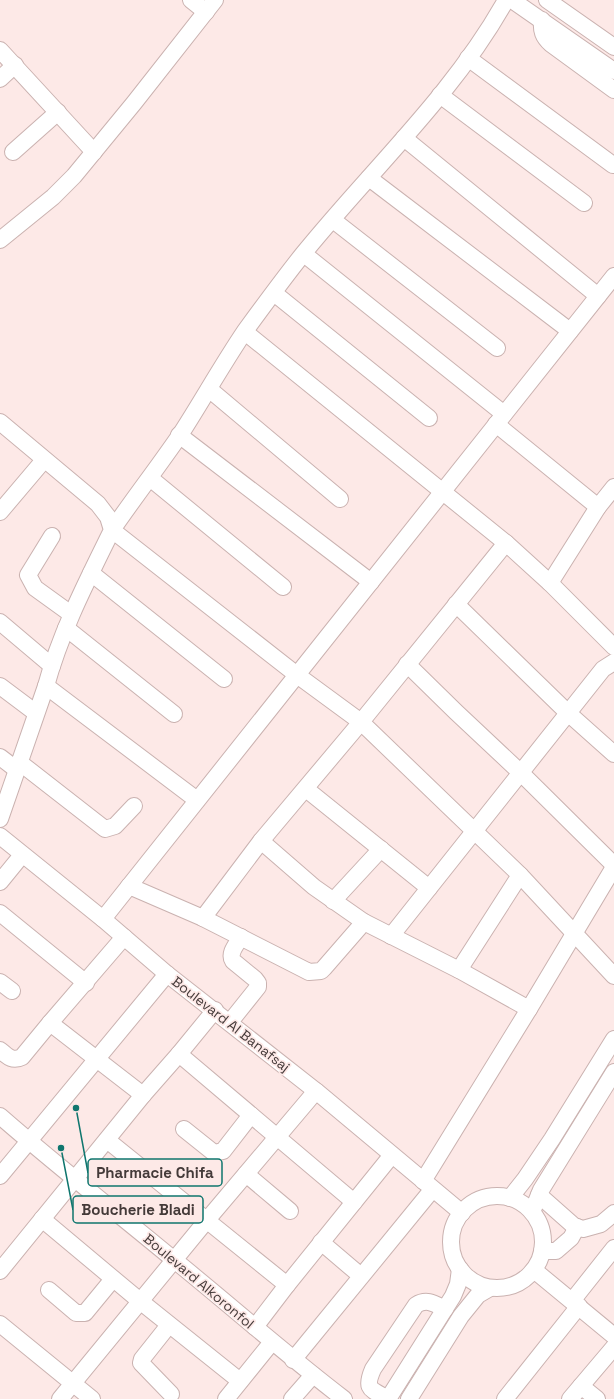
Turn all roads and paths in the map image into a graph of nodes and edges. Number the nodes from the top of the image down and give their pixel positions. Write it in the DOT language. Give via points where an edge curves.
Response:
graph roads {
  1 [pos="191,0"];
  2 [pos="506,0"];
  3 [pos="512,0"];
  4 [pos="547,0"];
  5 [pos="210,6"];
  6 [pos="542,20"];
  7 [pos="614,48"];
  8 [pos="0,50"];
  9 [pos="468,58"];
  10 [pos="14,65"];
  11 [pos="614,71"];
  12 [pos="0,78"];
  13 [pos="614,90"];
  14 [pos="440,95"];
  15 [pos="58,112"];
  16 [pos="404,138"];
  17 [pos="13,152"];
  18 [pos="94,152"];
  19 [pos="613,165"];
  20 [pos="369,178"];
  21 [pos="584,203"];
  22 [pos="333,220"];
  23 [pos="0,240"];
  24 [pos="304,254"];
  25 [pos="614,276"];
  26 [pos="274,293"];
  27 [pos="598,296"];
  28 [pos="245,332"];
  29 [pos="570,332"];
  30 [pos="497,348"];
  31 [pos="209,389"];
  32 [pos="429,418"];
  33 [pos="500,419"];
  34 [pos="0,422"];
  35 [pos="179,435"];
  36 [pos="44,460"];
  37 [pos="150,478"];
  38 [pos="614,487"];
  39 [pos="443,491"];
  40 [pos="340,499"];
  41 [pos="598,507"];
  42 [pos="0,512"];
  43 [pos="112,530"];
  44 [pos="52,536"];
  45 [pos="506,543"];
  46 [pos="91,573"];
  47 [pos="371,582"];
  48 [pos="550,583"];
  49 [pos="283,587"];
  50 [pos="456,604"];
  51 [pos="68,621"];
  52 [pos="0,622"];
  53 [pos="614,647"];
  54 [pos="614,662"];
  55 [pos="407,664"];
  56 [pos="52,666"];
  57 [pos="297,675"];
  58 [pos="224,679"];
  59 [pos="0,686"];
  60 [pos="46,686"];
  61 [pos="36,713"];
  62 [pos="568,713"];
  63 [pos="174,714"];
  64 [pos="361,722"];
  65 [pos="614,754"];
  66 [pos="0,757"];
  67 [pos="18,766"];
  68 [pos="521,773"];
  69 [pos="306,789"];
  70 [pos="197,800"];
  71 [pos="134,806"];
  72 [pos="0,818"];
  73 [pos="475,831"];
  74 [pos="0,836"];
  75 [pos="261,841"];
  76 [pos="381,849"];
  77 [pos="22,855"];
  78 [pos="614,866"];
  79 [pos="520,875"];
  80 [pos="0,882"];
  81 [pos="129,886"];
  82 [pos="429,888"];
  83 [pos="333,901"];
  84 [pos="0,913"];
  85 [pos="203,918"];
  86 [pos="103,919"];
  87 [pos="364,922"];
  88 [pos="574,932"];
  89 [pos="391,936"];
  90 [pos="124,937"];
  91 [pos="242,937"];
  92 [pos="459,970"];
  93 [pos="167,974"];
  94 [pos="614,976"];
  95 [pos="86,982"];
  96 [pos="529,1009"];
  97 [pos="215,1010"];
  98 [pos="230,1022"];
  99 [pos="50,1023"];
  100 [pos="614,1039"];
  101 [pos="0,1050"];
  102 [pos="179,1054"];
  103 [pos="96,1059"];
  104 [pos="614,1072"];
  105 [pos="316,1090"];
  106 [pos="143,1095"];
  107 [pos="251,1115"];
  108 [pos="0,1116"];
  109 [pos="184,1129"];
  110 [pos="277,1138"];
  111 [pos="107,1140"];
  112 [pos="28,1141"];
  113 [pos="392,1155"];
  114 [pos="246,1174"];
  115 [pos="0,1176"];
  116 [pos="75,1179"];
  117 [pos="428,1185"];
  118 [pos="539,1195"];
  119 [pos="510,1198"];
  120 [pos="354,1202"];
  121 [pos="290,1211"];
  122 [pos="532,1212"];
  123 [pos="462,1213"];
  124 [pos="614,1213"];
  125 [pos="42,1219"];
  126 [pos="207,1220"];
  127 [pos="577,1228"];
  128 [pos="321,1242"];
  129 [pos="614,1248"];
  130 [pos="542,1251"];
  131 [pos="174,1260"];
  132 [pos="3,1262"];
  133 [pos="460,1269"];
  134 [pos="534,1270"];
  135 [pos="361,1276"];
  136 [pos="113,1279"];
  137 [pos="287,1285"];
  138 [pos="490,1288"];
  139 [pos="49,1290"];
  140 [pos="140,1301"];
  141 [pos="575,1304"];
  142 [pos="445,1309"];
  143 [pos="0,1324"];
  144 [pos="169,1325"];
  145 [pos="255,1327"];
  146 [pos="612,1331"];
  147 [pos="272,1342"];
  148 [pos="614,1347"];
  149 [pos="293,1360"];
  150 [pos="313,1375"];
  151 [pos="240,1381"];
  152 [pos="73,1383"];
  153 [pos="581,1386"];
  154 [pos="171,1394"];
  155 [pos="509,1397"];
  156 [pos="60,1399"];
  157 [pos="92,1399"];
  158 [pos="226,1399"];
  159 [pos="292,1399"];
  160 [pos="344,1399"];
  161 [pos="388,1399"];
  162 [pos="409,1399"];
  163 [pos="570,1399"];
  164 [pos="597,1399"];
  1 -- 5 [label="street"];
  2 -- 9 [label="street"];
  3 -- 6 [label="street"];
  4 -- 7 [label="street"];
  5 -- 18 [label="street"];
  6 -- 11 [label="street"];
  6 -- 13 [label="street" via="543,34 551,44"];
  8 -- 10 [label="street"];
  9 -- 14 [label="street"];
  9 -- 19 [label="street"];
  10 -- 12 [label="street"];
  10 -- 15 [label="street"];
  14 -- 16 [label="street"];
  14 -- 21 [label="street"];
  15 -- 17 [label="street"];
  15 -- 18 [label="street"];
  16 -- 20 [label="street"];
  16 -- 27 [label="street"];
  18 -- 23 [label="street" via="53,196"];
  20 -- 22 [label="street"];
  20 -- 29 [label="street"];
  22 -- 24 [label="street"];
  22 -- 30 [label="street"];
  24 -- 26 [label="street"];
  24 -- 33 [label="street"];
  25 -- 27 [label="street"];
  26 -- 28 [label="street"];
  26 -- 32 [label="street"];
  27 -- 29 [label="street"];
  28 -- 31 [label="street"];
  28 -- 39 [label="street"];
  29 -- 33 [label="street"];
  31 -- 35 [label="street"];
  31 -- 40 [label="street"];
  33 -- 39 [label="street"];
  33 -- 41 [label="street"];
  34 -- 36 [label="street"];
  35 -- 37 [label="street"];
  35 -- 47 [label="street"];
  36 -- 42 [label="street"];
  36 -- 43 [label="street" via="98,504 108,517"];
  37 -- 43 [label="street"];
  37 -- 49 [label="street"];
  38 -- 41 [label="street"];
  39 -- 45 [label="street"];
  39 -- 47 [label="street"];
  41 -- 48 [label="street"];
  43 -- 46 [label="street"];
  43 -- 57 [label="street"];
  44 -- 51 [label="street" via="28,575 35,588"];
  45 -- 48 [label="street"];
  45 -- 50 [label="street"];
  46 -- 51 [label="street"];
  46 -- 58 [label="street"];
  47 -- 57 [label="street"];
  48 -- 53 [label="street"];
  50 -- 55 [label="street"];
  50 -- 62 [label="street"];
  51 -- 56 [label="street"];
  51 -- 63 [label="street"];
  52 -- 56 [label="street"];
  54 -- 62 [label="street" via="603,669"];
  55 -- 64 [label="street"];
  55 -- 68 [label="street"];
  56 -- 60 [label="street"];
  57 -- 64 [label="street"];
  57 -- 70 [label="street"];
  59 -- 61 [label="street"];
  60 -- 61 [label="street"];
  60 -- 70 [label="street"];
  61 -- 67 [label="street"];
  62 -- 65 [label="street"];
  62 -- 68 [label="street"];
  64 -- 69 [label="street"];
  64 -- 73 [label="street"];
  66 -- 67 [label="street"];
  67 -- 71 [label="street" via="105,829 115,826"];
  67 -- 72 [label="street"];
  68 -- 73 [label="street"];
  68 -- 78 [label="street"];
  69 -- 75 [label="street"];
  69 -- 76 [label="street"];
  70 -- 81 [label="street"];
  73 -- 79 [label="street"];
  73 -- 82 [label="street"];
  74 -- 77 [label="street, Boulevard Al Banafsaj"];
  75 -- 83 [label="street"];
  75 -- 85 [label="street"];
  76 -- 82 [label="street"];
  76 -- 83 [label="street"];
  77 -- 80 [label="street"];
  77 -- 86 [label="street, Boulevard Al Banafsaj"];
  78 -- 88 [label="street"];
  79 -- 88 [label="street"];
  79 -- 92 [label="street"];
  81 -- 85 [label="street"];
  81 -- 86 [label="street"];
  82 -- 89 [label="street"];
  83 -- 87 [label="street"];
  84 -- 95 [label="street"];
  85 -- 91 [label="street"];
  86 -- 90 [label="street, Boulevard Al Banafsaj"];
  87 -- 89 [label="street"];
  87 -- 91 [label="street" via="324,968 315,973"];
  88 -- 94 [label="street"];
  88 -- 96 [label="street"];
  89 -- 92 [label="street"];
  90 -- 93 [label="street, Boulevard Al Banafsaj"];
  90 -- 95 [label="street"];
  91 -- 98 [label="street" via="231,958 255,979 258,987"];
  92 -- 96 [label="street"];
  93 -- 97 [label="street, Boulevard Al Banafsaj"];
  93 -- 103 [label="street"];
  95 -- 99 [label="street"];
  96 -- 117 [label="street"];
  97 -- 98 [label="street, Boulevard Al Banafsaj"];
  97 -- 102 [label="street"];
  98 -- 105 [label="street, Boulevard Al Banafsaj"];
  99 -- 101 [label="street" via="22,1057 12,1059"];
  99 -- 103 [label="street"];
  100 -- 119 [label="street" via="552,1139"];
  102 -- 106 [label="street"];
  102 -- 107 [label="street"];
  103 -- 106 [label="street"];
  103 -- 112 [label="street"];
  104 -- 118 [label="street"];
  105 -- 110 [label="street"];
  105 -- 113 [label="street, Boulevard Al Banafsaj"];
  106 -- 111 [label="street"];
  107 -- 109 [label="street" via="223,1151 218,1153 214,1153"];
  107 -- 110 [label="street"];
  108 -- 112 [label="street, Boulevard Alkoronfol"];
  110 -- 114 [label="street"];
  110 -- 120 [label="street"];
  111 -- 116 [label="street"];
  111 -- 126 [label="street"];
  112 -- 115 [label="street"];
  112 -- 116 [label="street, Boulevard Alkoronfol"];
  113 -- 117 [label="street, Boulevard Al Banafsaj"];
  113 -- 120 [label="street"];
  114 -- 121 [label="street"];
  114 -- 126 [label="street"];
  116 -- 125 [label="street"];
  116 -- 131 [label="street, Boulevard Alkoronfol"];
  117 -- 123 [label="street, Boulevard Al Banafsaj"];
  117 -- 135 [label="street"];
  118 -- 122 [label="street"];
  118 -- 127 [label="street"];
  119 -- 122 [label="street" via="522,1203"];
  119 -- 123 [label="street" via="500,1196 479,1200 469,1205"];
  120 -- 128 [label="street"];
  122 -- 130 [label="street" via="543,1234"];
  123 -- 133 [label="street" via="454,1226 451,1240 455,1260"];
  124 -- 127 [label="street" via="601,1224"];
  125 -- 132 [label="street"];
  125 -- 136 [label="street"];
  126 -- 131 [label="street"];
  126 -- 137 [label="street"];
  127 -- 130 [label="street" via="571,1238 556,1251"];
  128 -- 135 [label="street"];
  128 -- 137 [label="street"];
  129 -- 141 [label="street"];
  130 -- 134 [label="street"];
  131 -- 140 [label="street"];
  131 -- 145 [label="street, Boulevard Alkoronfol"];
  133 -- 138 [label="street" via="474,1282"];
  133 -- 142 [label="street" via="458,1284"];
  134 -- 138 [label="street" via="515,1285"];
  134 -- 141 [label="street"];
  135 -- 149 [label="street"];
  136 -- 139 [label="street" via="85,1313 81,1314 76,1313"];
  136 -- 140 [label="street"];
  137 -- 145 [label="street"];
  138 -- 162 [label="street" via="478,1295 461,1316"];
  140 -- 144 [label="street"];
  140 -- 152 [label="street"];
  141 -- 146 [label="street"];
  141 -- 155 [label="street"];
  142 -- 161 [label="street"];
  142 -- 161 [label="street" via="427,1301 416,1305 373,1369 368,1380 369,1385 372,1390"];
  143 -- 152 [label="street"];
  144 -- 151 [label="street"];
  144 -- 154 [label="street" via="141,1363"];
  145 -- 147 [label="street, Boulevard Alkoronfol"];
  147 -- 149 [label="street, Boulevard Alkoronfol"];
  147 -- 151 [label="street"];
  148 -- 153 [label="street"];
  149 -- 150 [label="street, Boulevard Alkoronfol"];
  150 -- 159 [label="street"];
  150 -- 160 [label="street, Boulevard Alkoronfol"];
  151 -- 158 [label="street"];
  152 -- 156 [label="street"];
  152 -- 157 [label="street"];
  153 -- 163 [label="street"];
  153 -- 164 [label="street"];
}
